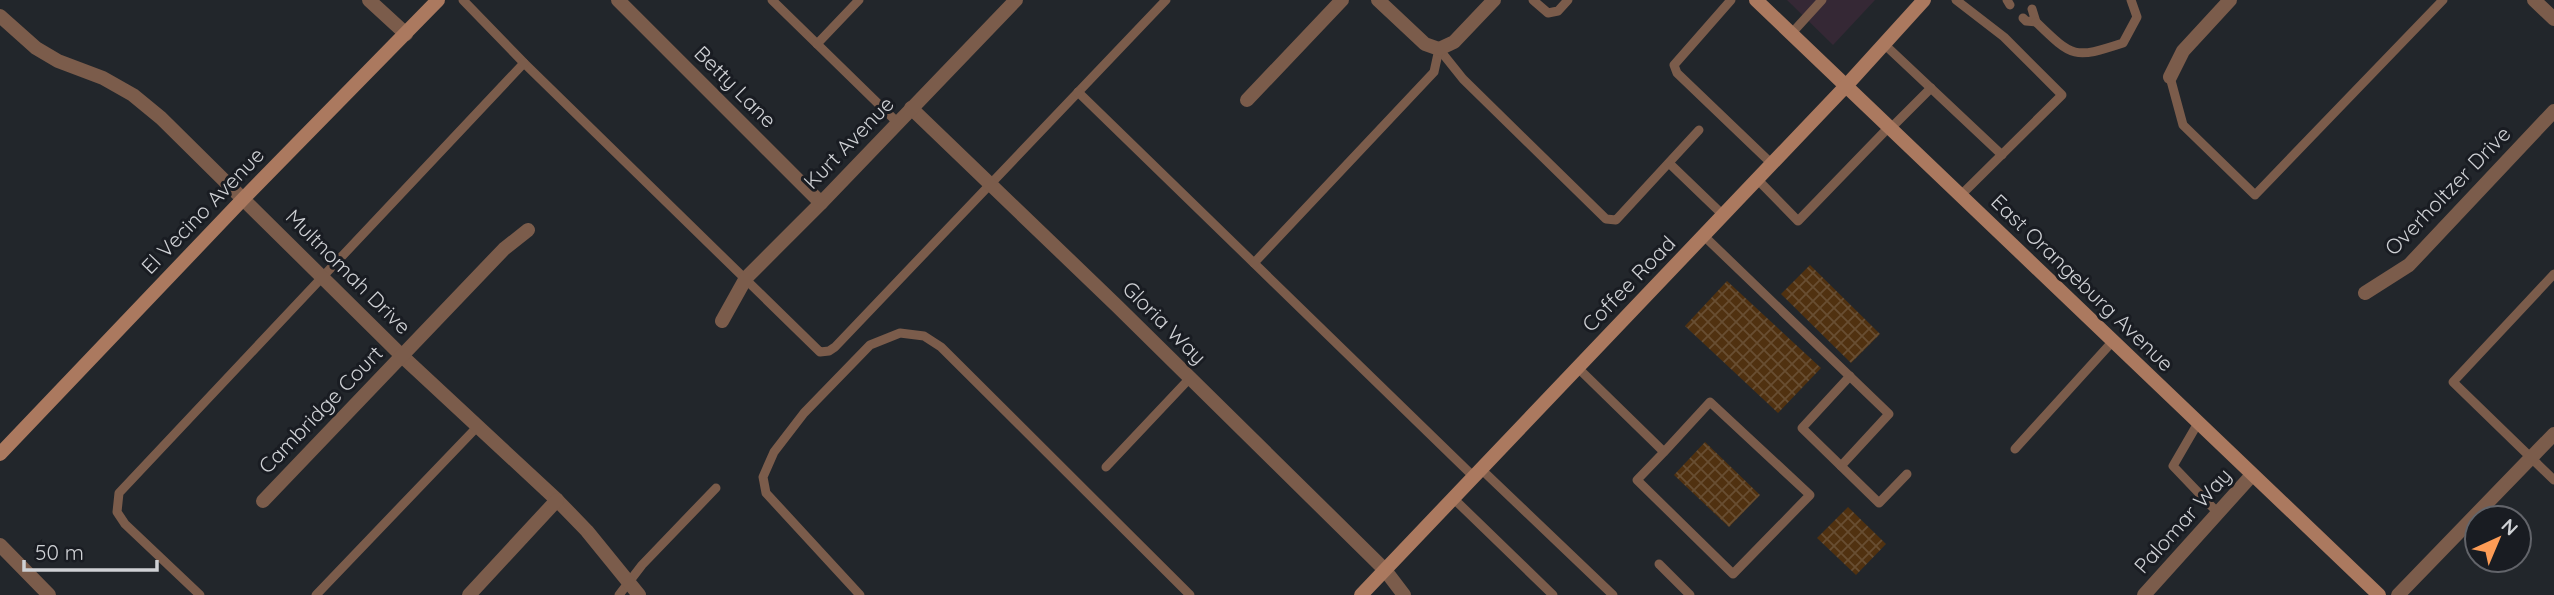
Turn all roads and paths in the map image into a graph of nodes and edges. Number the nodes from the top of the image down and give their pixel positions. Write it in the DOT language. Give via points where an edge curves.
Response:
graph roads {
  1 [pos="369,0"];
  2 [pos="438,0"];
  3 [pos="463,0"];
  4 [pos="618,0"];
  5 [pos="772,0"];
  6 [pos="859,0"];
  7 [pos="1016,0"];
  8 [pos="1166,0"];
  9 [pos="1342,0"];
  10 [pos="1378,0"];
  11 [pos="1494,0"];
  12 [pos="1533,0"];
  13 [pos="1568,0"];
  14 [pos="1731,0"];
  15 [pos="1756,0"];
  16 [pos="1822,0"];
  17 [pos="1924,0"];
  18 [pos="1956,0"];
  19 [pos="2131,0"];
  20 [pos="2230,0"];
  21 [pos="2443,0"];
  22 [pos="2534,0"];
  23 [pos="2032,9"];
  24 [pos="0,16"];
  25 [pos="2023,18"];
  26 [pos="2554,19"];
  27 [pos="2036,22"];
  28 [pos="406,34"];
  29 [pos="1791,34"];
  30 [pos="817,44"];
  31 [pos="1884,44"];
  32 [pos="1439,49"];
  33 [pos="524,63"];
  34 [pos="2170,77"];
  35 [pos="1845,87"];
  36 [pos="1931,88"];
  37 [pos="1078,92"];
  38 [pos="1247,100"];
  39 [pos="911,108"];
  40 [pos="2554,111"];
  41 [pos="898,123"];
  42 [pos="1889,129"];
  43 [pos="1699,130"];
  44 [pos="2002,155"];
  45 [pos="1669,163"];
  46 [pos="1772,164"];
  47 [pos="1757,180"];
  48 [pos="990,183"];
  49 [pos="1960,196"];
  50 [pos="244,198"];
  51 [pos="821,203"];
  52 [pos="1723,215"];
  53 [pos="528,230"];
  54 [pos="1704,236"];
  55 [pos="1254,263"];
  56 [pos="2554,274"];
  57 [pos="322,276"];
  58 [pos="747,278"];
  59 [pos="2365,293"];
  60 [pos="722,321"];
  61 [pos="2113,341"];
  62 [pos="402,356"];
  63 [pos="1578,368"];
  64 [pos="1850,376"];
  65 [pos="1190,378"];
  66 [pos="2198,423"];
  67 [pos="478,426"];
  68 [pos="2554,434"];
  69 [pos="2015,449"];
  70 [pos="1664,452"];
  71 [pos="0,454"];
  72 [pos="2531,459"];
  73 [pos="1841,466"];
  74 [pos="1106,467"];
  75 [pos="1478,473"];
  76 [pos="1907,474"];
  77 [pos="2252,475"];
  78 [pos="2554,480"];
  79 [pos="716,488"];
  80 [pos="1454,499"];
  81 [pos="557,500"];
  82 [pos="263,501"];
  83 [pos="2218,513"];
  84 [pos="0,545"];
  85 [pos="1659,564"];
  86 [pos="1385,570"];
  87 [pos="629,592"];
  88 [pos="49,595"];
  89 [pos="200,595"];
  90 [pos="316,595"];
  91 [pos="469,595"];
  92 [pos="860,595"];
  93 [pos="1190,595"];
  94 [pos="1361,595"];
  95 [pos="1404,595"];
  96 [pos="1553,595"];
  97 [pos="1613,595"];
  98 [pos="1690,595"];
  99 [pos="2144,595"];
  100 [pos="2379,595"];
  101 [pos="2398,595"];
  1 -- 28 [label="street"];
  2 -- 28 [label="street, El Vecino Avenue"];
  3 -- 33 [label="lane"];
  4 -- 51 [label="street, Betty Lane"];
  5 -- 30 [label="lane"];
  6 -- 30 [label="lane"];
  7 -- 39 [label="street, Kurt Avenue"];
  8 -- 37 [label="lane"];
  9 -- 38 [label="street"];
  10 -- 32 [label="street" via="1425,44"];
  11 -- 32 [label="street" via="1454,42"];
  12 -- 13 [label="lane" via="1548,13 1558,11"];
  14 -- 46 [label="lane" via="1674,65"];
  15 -- 29 [label="street, East Orangeburg Avenue"];
  16 -- 29 [label="lane"];
  17 -- 31 [label="street, Coffee Road"];
  18 -- 44 [label="lane" via="2004,37 2062,95"];
  19 -- 27 [label="lane" via="2137,17 2123,43 2100,50 2080,54 2062,47"];
  20 -- 34 [label="street" via="2183,51"];
  21 -- 34 [label="lane" via="2255,195 2183,125"];
  22 -- 26 [label="street"];
  23 -- 27 [label="lane"];
  24 -- 50 [label="street, Multnomah Drive" via="47,55 133,95"];
  25 -- 27 [label="lane"];
  28 -- 50 [label="street, El Vecino Avenue"];
  29 -- 35 [label="street, East Orangeburg Avenue"];
  30 -- 41 [label="lane"];
  31 -- 35 [label="street, Coffee Road"];
  31 -- 36 [label="lane"];
  32 -- 45 [label="lane" via="1463,79 1606,219 1616,220"];
  32 -- 55 [label="lane" via="1434,72"];
  33 -- 57 [label="lane"];
  33 -- 58 [label="lane"];
  35 -- 42 [label="street, East Orangeburg Avenue"];
  35 -- 46 [label="street, Coffee Road"];
  36 -- 42 [label="lane"];
  36 -- 44 [label="lane"];
  37 -- 48 [label="lane"];
  37 -- 55 [label="lane"];
  39 -- 41 [label="street, Kurt Avenue"];
  39 -- 48 [label="street, Gloria Way"];
  40 -- 59 [label="street, Overholtzer Drive" via="2409,265"];
  41 -- 51 [label="street, Kurt Avenue"];
  42 -- 47 [label="lane" via="1798,221"];
  42 -- 49 [label="street, East Orangeburg Avenue"];
  43 -- 45 [label="lane"];
  44 -- 49 [label="lane"];
  45 -- 52 [label="lane"];
  46 -- 47 [label="street, Coffee Road"];
  47 -- 52 [label="street, Coffee Road"];
  48 -- 58 [label="lane" via="829,351 820,352"];
  48 -- 65 [label="street, Gloria Way"];
  49 -- 61 [label="street, East Orangeburg Avenue"];
  50 -- 57 [label="street, Multnomah Drive"];
  50 -- 71 [label="street, El Vecino Avenue"];
  51 -- 58 [label="street, Kurt Avenue"];
  52 -- 54 [label="street, Coffee Road"];
  53 -- 62 [label="street, Cambridge Court" via="504,249"];
  54 -- 63 [label="street, Coffee Road"];
  54 -- 64 [label="lane"];
  55 -- 75 [label="lane"];
  56 -- 72 [label="lane" via="2453,382"];
  57 -- 62 [label="street, Multnomah Drive"];
  57 -- 89 [label="lane" via="119,493 117,512 125,524"];
  58 -- 60 [label="street, Kurt Avenue"];
  61 -- 66 [label="street, East Orangeburg Avenue"];
  61 -- 69 [label="lane"];
  62 -- 67 [label="street, Multnomah Drive"];
  62 -- 82 [label="street, Cambridge Court"];
  63 -- 70 [label="lane"];
  63 -- 75 [label="street, Coffee Road"];
  64 -- 73 [label="lane" via="1889,414"];
  64 -- 73 [label="lane" via="1802,428"];
  65 -- 74 [label="lane"];
  65 -- 86 [label="street, Gloria Way"];
  66 -- 77 [label="street, East Orangeburg Avenue"];
  66 -- 83 [label="lane" via="2173,466"];
  67 -- 81 [label="street, Multnomah Drive"];
  67 -- 90 [label="lane"];
  68 -- 72 [label="street"];
  70 -- 70 [label="lane" via="1710,402 1810,495 1733,573 1637,480"];
  72 -- 78 [label="lane"];
  72 -- 101 [label="street"];
  73 -- 76 [label="lane" via="1880,503"];
  75 -- 80 [label="street, Coffee Road"];
  75 -- 97 [label="lane"];
  77 -- 83 [label="street, Palomar Way"];
  77 -- 100 [label="street, East Orangeburg Avenue"];
  79 -- 87 [label="lane" via="642,565"];
  80 -- 86 [label="street, Coffee Road"];
  80 -- 96 [label="lane"];
  81 -- 87 [label="street, Multnomah Drive" via="587,531"];
  81 -- 91 [label="street"];
  83 -- 99 [label="street, Palomar Way"];
  84 -- 88 [label="street"];
  85 -- 98 [label="lane"];
  86 -- 94 [label="street, Coffee Road"];
  86 -- 95 [label="street, Gloria Way"];
  92 -- 93 [label="lane" via="766,493 763,477 774,452 804,413 870,345 900,333 924,336 941,347"];
}
